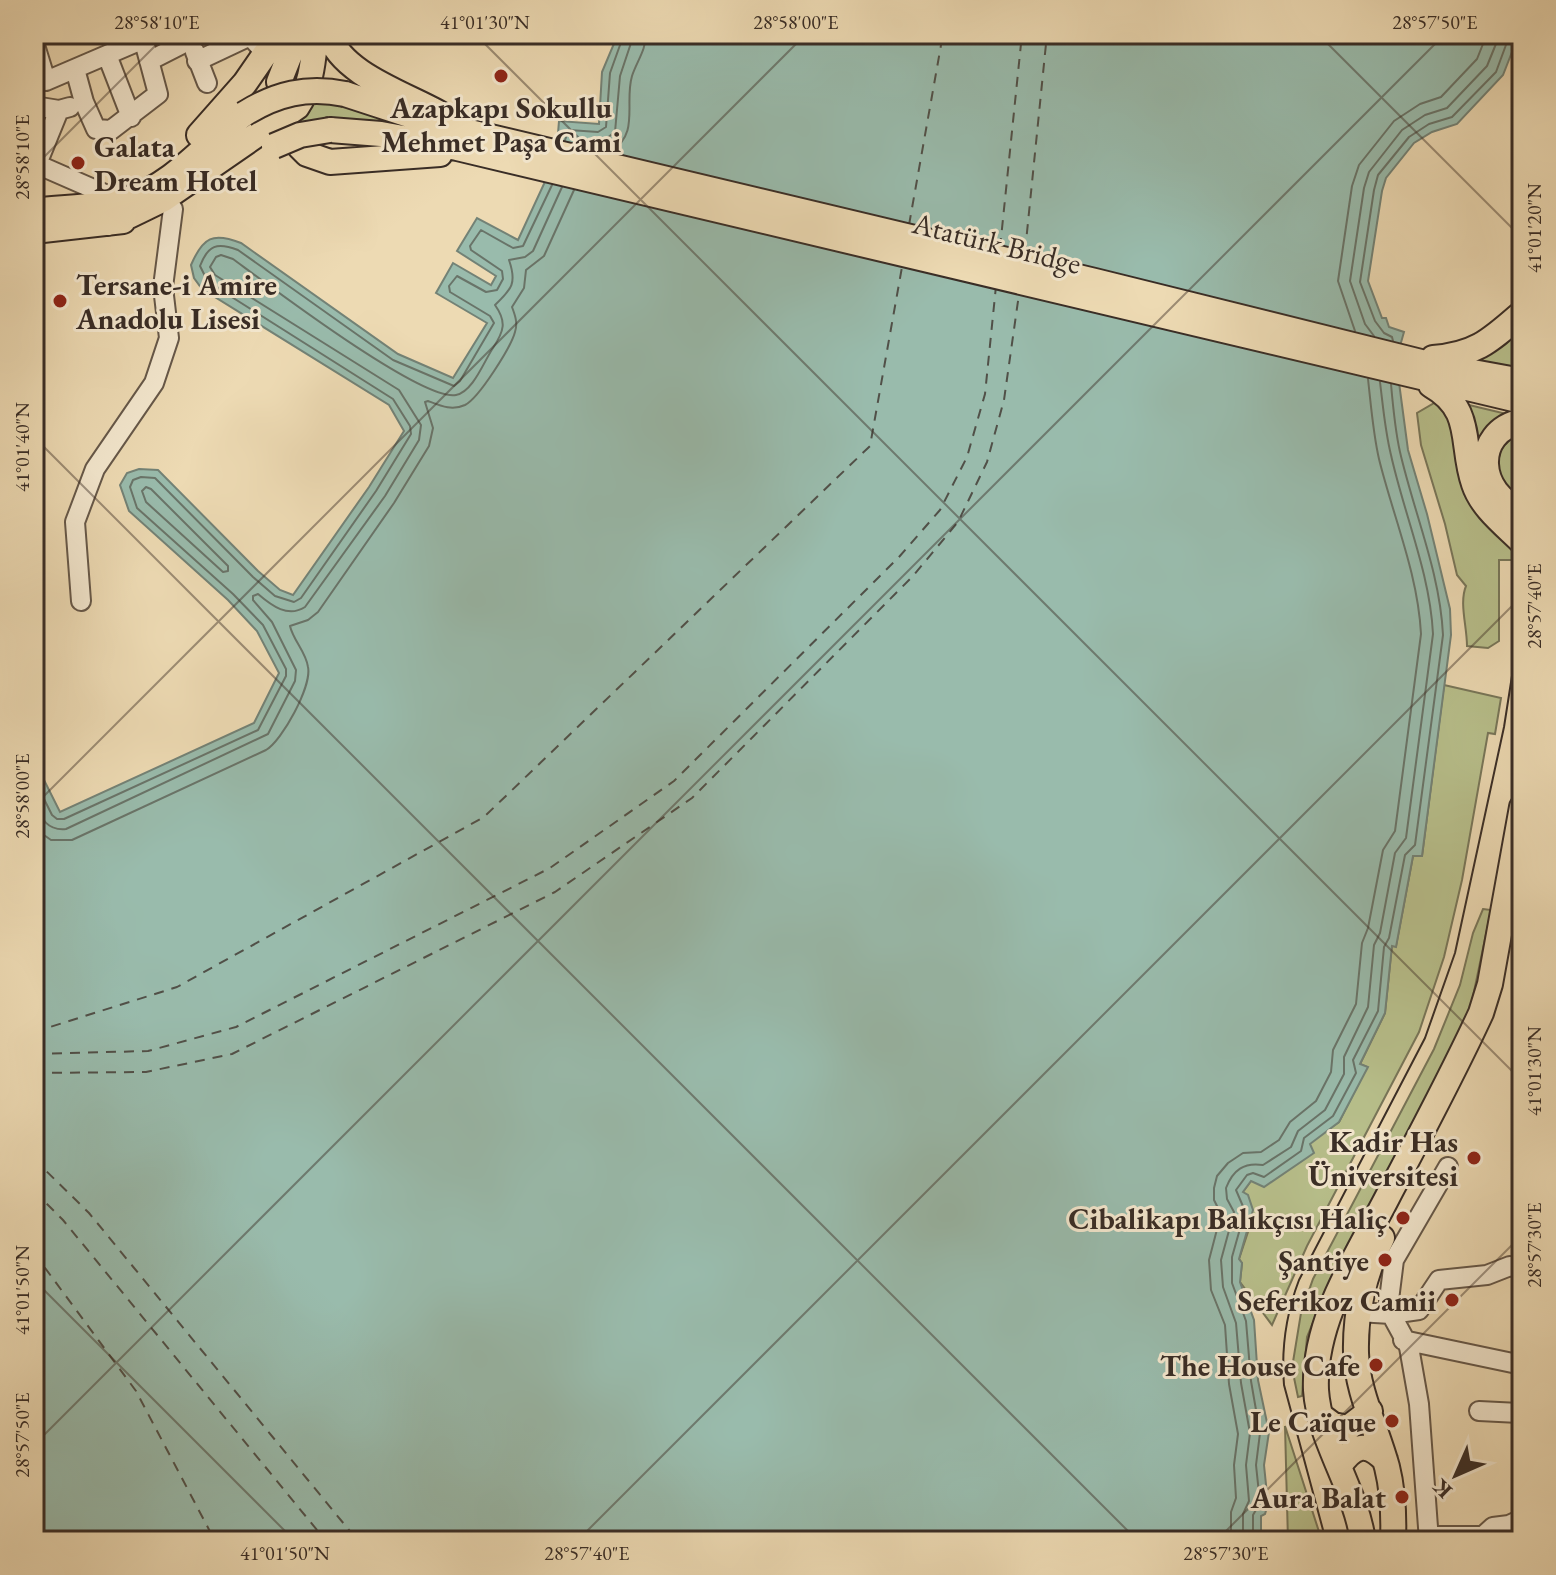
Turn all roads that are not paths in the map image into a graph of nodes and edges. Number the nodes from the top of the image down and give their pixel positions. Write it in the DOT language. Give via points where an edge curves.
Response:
graph roads {
  1 [pos="298,34"];
  2 [pos="316,34"];
  3 [pos="329,34"];
  4 [pos="143,36"];
  5 [pos="197,37"];
  6 [pos="34,42"];
  7 [pos="273,42"];
  8 [pos="107,55"];
  9 [pos="149,61"];
  10 [pos="197,61"];
  11 [pos="75,69"];
  12 [pos="279,82"];
  13 [pos="207,83"];
  14 [pos="84,102"];
  15 [pos="34,106"];
  16 [pos="59,110"];
  17 [pos="131,117"];
  18 [pos="460,139"];
  19 [pos="300,147"];
  20 [pos="36,164"];
  21 [pos="163,181"];
  22 [pos="121,201"];
  23 [pos="173,209"];
  24 [pos="36,215"];
  25 [pos="108,223"];
  26 [pos="1522,313"];
  27 [pos="1416,368"];
  28 [pos="1522,381"];
  29 [pos="1522,401"];
  30 [pos="1522,421"];
  31 [pos="1522,510"];
  32 [pos="1522,542"];
  33 [pos="81,601"];
  34 [pos="1522,807"];
  35 [pos="1522,886"];
  36 [pos="1448,1167"];
  37 [pos="1522,1270"];
  38 [pos="1358,1312"];
  39 [pos="1391,1314"];
  40 [pos="1403,1340"];
  41 [pos="1522,1365"];
  42 [pos="1521,1410"];
  43 [pos="1370,1411"];
  44 [pos="1479,1411"];
  45 [pos="1321,1416"];
  46 [pos="1385,1460"];
  47 [pos="1340,1465"];
  48 [pos="1522,1519"];
  49 [pos="1486,1535"];
  50 [pos="1429,1538"];
  51 [pos="1363,1541"];
  52 [pos="1393,1541"];
  1 -- 12 [label="main road"];
  2 -- 25 [label="main road" via="311,75 297,107 164,199"];
  3 -- 18 [label="main road" via="350,65 421,102"];
  4 -- 8 [label="street"];
  4 -- 9 [label="street"];
  5 -- 9 [label="street"];
  5 -- 10 [label="street"];
  6 -- 11 [label="street" via="46,81"];
  7 -- 10 [label="street" via="259,46 250,36"];
  7 -- 21 [label="main road"];
  8 -- 11 [label="street"];
  8 -- 17 [label="street"];
  9 -- 17 [label="street" via="158,94"];
  10 -- 13 [label="street"];
  11 -- 14 [label="street"];
  14 -- 16 [label="street"];
  14 -- 17 [label="street" via="96,129 111,130"];
  15 -- 16 [label="street"];
  16 -- 20 [label="street"];
  18 -- 19 [label="main road" via="438,154 330,162"];
  18 -- 21 [label="main road, bridge" via="415,117 345,94 296,92 244,114"];
  18 -- 23 [label="main road, bridge" via="330,130 300,135"];
  18 -- 27 [label="main road, Atatürk Bridge"];
  20 -- 22 [label="street"];
  21 -- 22 [label="main road"];
  22 -- 24 [label="main road"];
  23 -- 25 [label="main road"];
  23 -- 33 [label="street" via="163,287 169,338 154,383 95,469 75,522"];
  24 -- 25 [label="main road"];
  26 -- 27 [label="main road" via="1466,354"];
  27 -- 28 [label="main road"];
  27 -- 29 [label="main road, Atatürk Bridge"];
  27 -- 32 [label="main road" via="1457,406 1474,484"];
  30 -- 31 [label="main road" via="1494,438 1486,472 1496,494"];
  34 -- 45 [label="main road" via="1486,999 1327,1319 1317,1361"];
  35 -- 38 [label="main road" via="1506,975 1490,1026 1380,1242"];
  36 -- 39 [label="street" via="1394,1260"];
  37 -- 39 [label="street" via="1510,1266 1487,1275 1439,1280 1419,1310"];
  38 -- 39 [label="street"];
  38 -- 43 [label="main road" via="1356,1355"];
  39 -- 40 [label="street"];
  40 -- 41 [label="street"];
  40 -- 50 [label="street" via="1409,1347 1419,1404"];
  42 -- 44 [label="street"];
  43 -- 45 [label="main road" via="1348,1428"];
  43 -- 46 [label="main road"];
  45 -- 47 [label="main road"];
  46 -- 47 [label="main road" via="1362,1447"];
  46 -- 52 [label="main road" via="1392,1490"];
  47 -- 51 [label="main road"];
  48 -- 49 [label="street"];
  49 -- 50 [label="street"];
}
